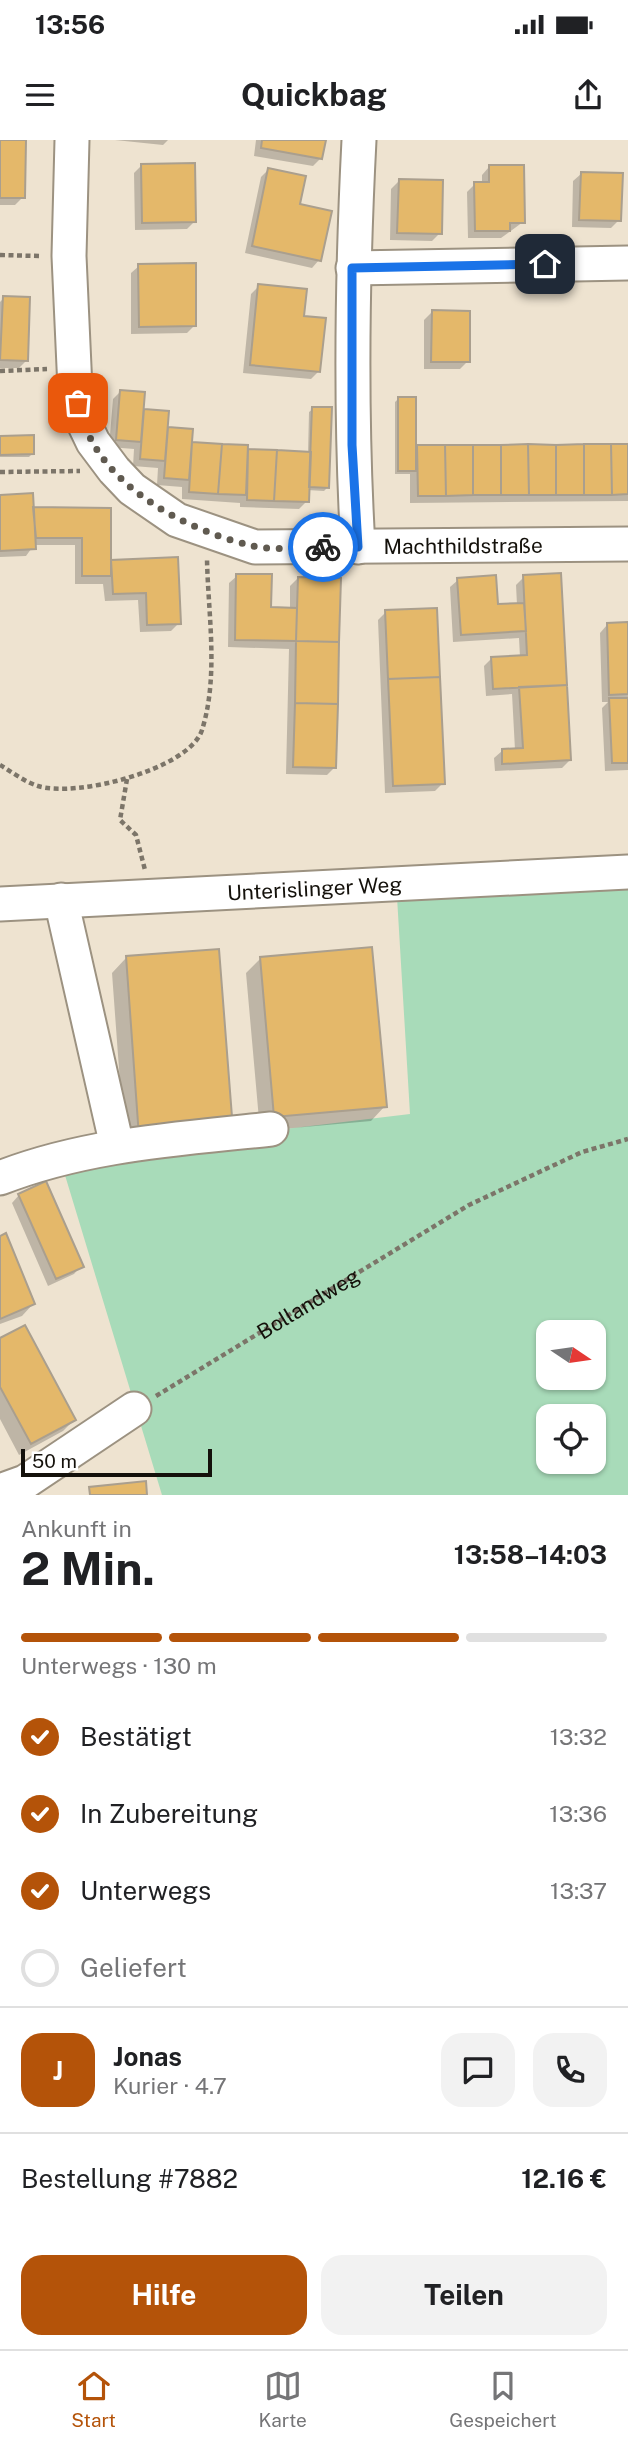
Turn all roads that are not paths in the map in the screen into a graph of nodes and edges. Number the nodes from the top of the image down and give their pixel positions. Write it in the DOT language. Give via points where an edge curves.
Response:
graph roads {
  1 [pos="72,140"];
  2 [pos="359,140"];
  3 [pos="628,263"];
  4 [pos="352,268"];
  5 [pos="628,544"];
  6 [pos="358,547"];
  7 [pos="628,872"];
  8 [pos="61,900"];
  9 [pos="0,904"];
  10 [pos="271,1129"];
  11 [pos="117,1146"];
  12 [pos="0,1178"];
  13 [pos="134,1409"];
  14 [pos="0,1491"];
  1 -- 6 [label="street, Machthildstraße" via="72,369 80,417 114,470 132,489 177,520 255,547"];
  2 -- 4 [label="street"];
  3 -- 4 [label="street"];
  4 -- 6 [label="street" via="352,445"];
  5 -- 6 [label="street, Machthildstraße"];
  7 -- 8 [label="street, Unterislinger Weg"];
  8 -- 9 [label="street, Unterislinger Weg"];
  8 -- 11 [label="street"];
  10 -- 11 [label="street"];
  11 -- 12 [label="street" via="52,1159"];
  13 -- 14 [label="street" via="25,1482"];
}
